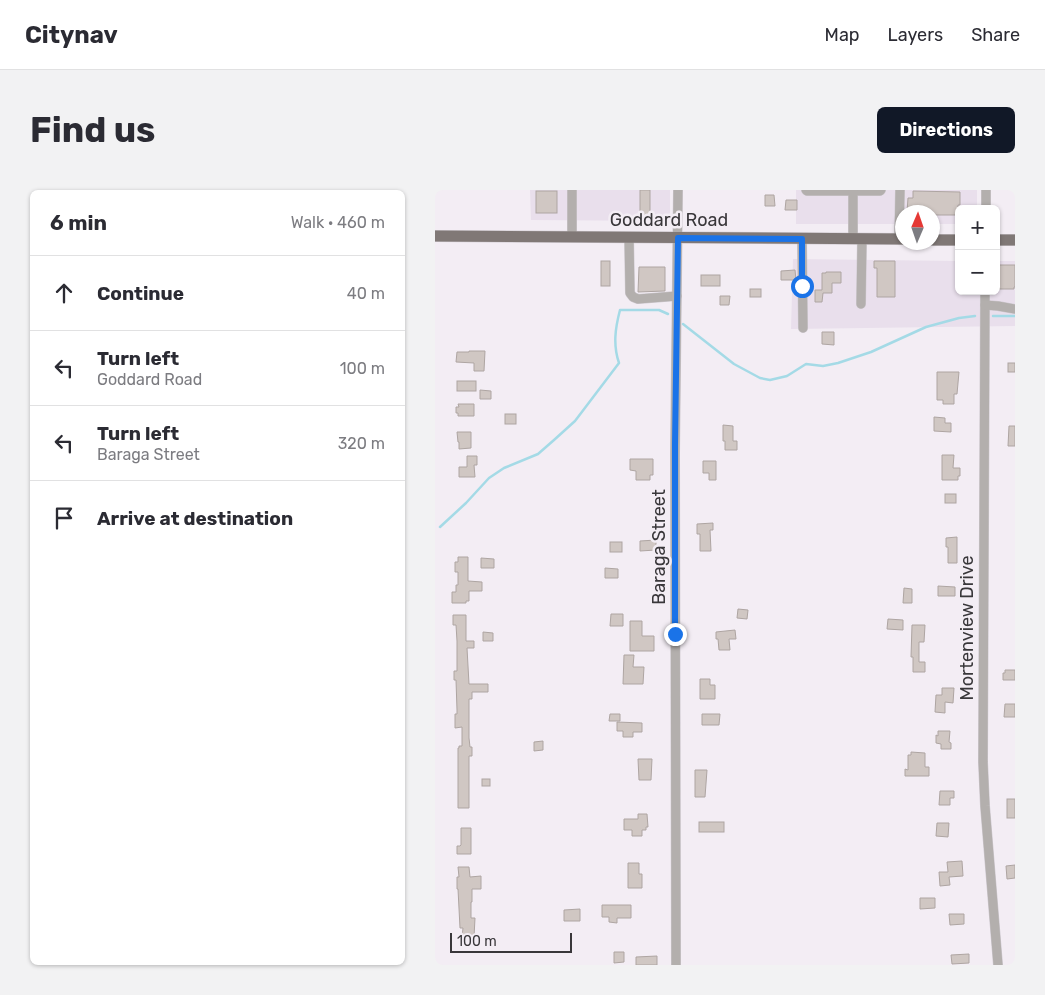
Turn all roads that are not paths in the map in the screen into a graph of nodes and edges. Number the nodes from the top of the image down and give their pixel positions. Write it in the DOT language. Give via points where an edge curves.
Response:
graph roads {
  1 [pos="572,190"];
  2 [pos="678,190"];
  3 [pos="806,190"];
  4 [pos="881,190"];
  5 [pos="900,190"];
  6 [pos="986,190"];
  7 [pos="853,192"];
  8 [pos="900,205"];
  9 [pos="986,205"];
  10 [pos="435,236"];
  11 [pos="572,237"];
  12 [pos="629,237"];
  13 [pos="678,238"];
  14 [pos="802,239"];
  15 [pos="857,239"];
  16 [pos="895,239"];
  17 [pos="940,240"];
  18 [pos="955,240"];
  19 [pos="1000,240"];
  20 [pos="1015,240"];
  21 [pos="985,295"];
  22 [pos="677,296"];
  23 [pos="861,304"];
  24 [pos="985,305"];
  25 [pos="1015,309"];
  26 [pos="803,328"];
  27 [pos="676,965"];
  28 [pos="997,965"];
  1 -- 11 [label="street"];
  2 -- 13 [label="street, Baraga Street"];
  3 -- 7 [label="street"];
  4 -- 7 [label="street"];
  5 -- 8 [label="street"];
  6 -- 9 [label="street"];
  7 -- 15 [label="street"];
  10 -- 11 [label="main road, Goddard Road"];
  11 -- 12 [label="main road, Goddard Road"];
  12 -- 13 [label="main road, Goddard Road"];
  12 -- 22 [label="street" via="629,293 638,299"];
  13 -- 14 [label="main road, Goddard Road"];
  13 -- 22 [label="street, Baraga Street"];
  14 -- 15 [label="main road, Goddard Road"];
  14 -- 26 [label="street"];
  15 -- 16 [label="main road, Goddard Road"];
  15 -- 23 [label="street"];
  17 -- 18 [label="main road"];
  19 -- 20 [label="main road"];
  21 -- 24 [label="street, Mortenview Drive"];
  22 -- 27 [label="street, Baraga Street"];
  24 -- 25 [label="street"];
  24 -- 28 [label="street, Mortenview Drive" via="983,752"];
}
